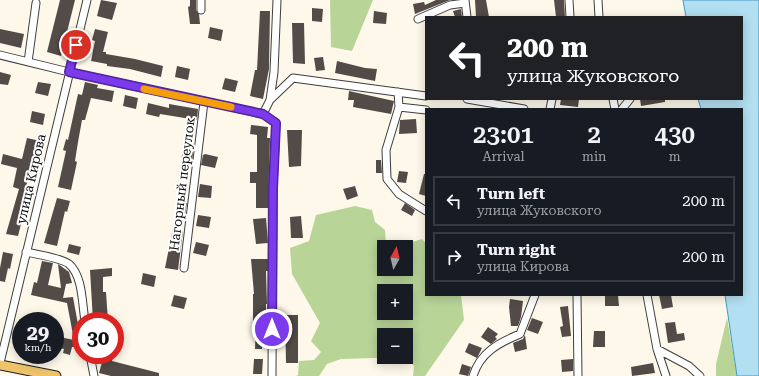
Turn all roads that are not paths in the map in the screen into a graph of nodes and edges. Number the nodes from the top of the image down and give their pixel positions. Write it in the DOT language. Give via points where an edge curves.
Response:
graph roads {
  1 [pos="86,0"];
  2 [pos="201,0"];
  3 [pos="277,0"];
  4 [pos="569,0"];
  5 [pos="598,0"];
  6 [pos="465,2"];
  7 [pos="36,3"];
  8 [pos="201,10"];
  9 [pos="467,16"];
  10 [pos="570,16"];
  11 [pos="599,16"];
  12 [pos="418,19"];
  13 [pos="0,55"];
  14 [pos="28,62"];
  15 [pos="69,72"];
  16 [pos="398,92"];
  17 [pos="425,96"];
  18 [pos="270,100"];
  19 [pos="474,100"];
  20 [pos="629,100"];
  21 [pos="204,102"];
  22 [pos="399,107"];
  23 [pos="518,108"];
  24 [pos="623,108"];
  25 [pos="425,110"];
  26 [pos="263,114"];
  27 [pos="425,210"];
  28 [pos="26,252"];
  29 [pos="184,268"];
  30 [pos="535,296"];
  31 [pos="577,296"];
  32 [pos="647,296"];
  33 [pos="83,312"];
  34 [pos="658,349"];
  35 [pos="0,364"];
  36 [pos="92,364"];
  37 [pos="56,376"];
  38 [pos="94,376"];
  39 [pos="272,376"];
  40 [pos="474,376"];
  41 [pos="578,376"];
  42 [pos="666,376"];
  43 [pos="700,376"];
  1 -- 15 [label="street, улица Кирова"];
  2 -- 8 [label="street"];
  3 -- 18 [label="street" via="274,72"];
  4 -- 10 [label="street"];
  5 -- 11 [label="street"];
  6 -- 9 [label="street"];
  6 -- 12 [label="street" via="450,5"];
  7 -- 14 [label="street"];
  13 -- 14 [label="street"];
  14 -- 15 [label="street"];
  15 -- 21 [label="street"];
  15 -- 28 [label="street, улица Кирова"];
  16 -- 17 [label="street"];
  16 -- 18 [label="street" via="293,78"];
  16 -- 22 [label="street"];
  18 -- 26 [label="street"];
  19 -- 23 [label="street"];
  20 -- 24 [label="street"];
  21 -- 26 [label="street"];
  21 -- 29 [label="street, Нагорный переулок"];
  22 -- 25 [label="street"];
  22 -- 27 [label="street" via="386,150 387,179 399,194"];
  26 -- 39 [label="street" via="276,123"];
  28 -- 33 [label="street" via="68,264 76,273"];
  28 -- 35 [label="street, улица Кирова"];
  30 -- 40 [label="street" via="520,334 502,341 482,357"];
  31 -- 41 [label="street"];
  32 -- 34 [label="street"];
  34 -- 42 [label="street"];
  34 -- 43 [label="street" via="689,366"];
  35 -- 37 [label="main road"];
  36 -- 38 [label="street"];
}
